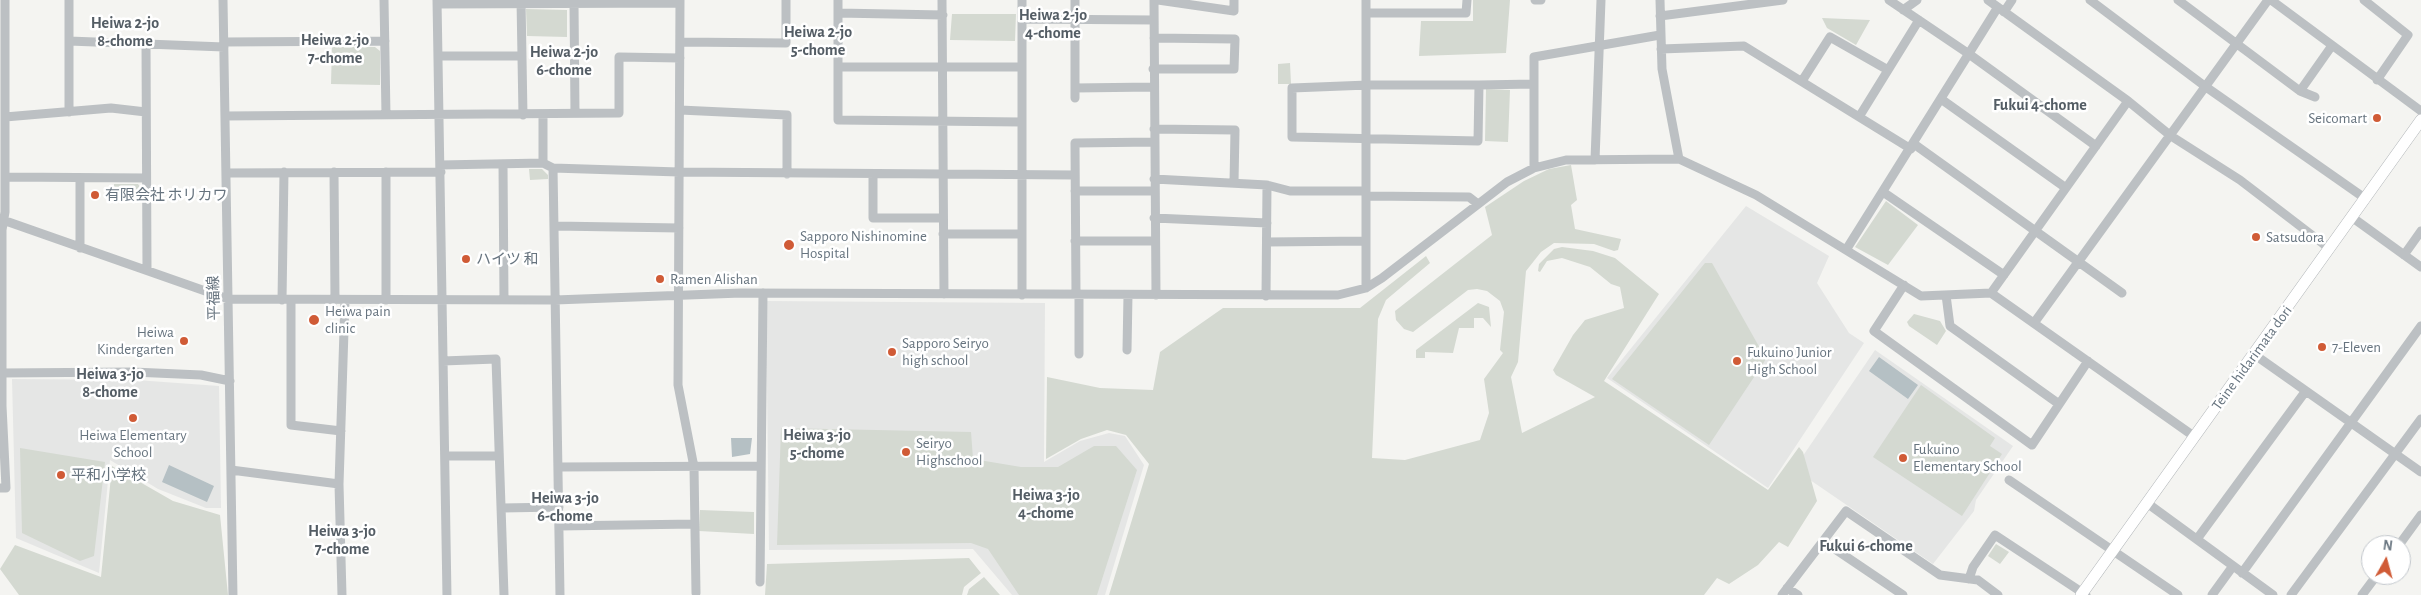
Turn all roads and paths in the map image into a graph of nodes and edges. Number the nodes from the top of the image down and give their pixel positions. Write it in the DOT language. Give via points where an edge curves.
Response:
graph roads {
  1 [pos="5,0"];
  2 [pos="69,0"];
  3 [pos="223,0"];
  4 [pos="384,0"];
  5 [pos="786,0"];
  6 [pos="838,0"];
  7 [pos="942,0"];
  8 [pos="1022,0"];
  9 [pos="1075,0"];
  10 [pos="1154,0"];
  11 [pos="1158,0"];
  12 [pos="1234,0"];
  13 [pos="1366,0"];
  14 [pos="1467,0"];
  15 [pos="1535,0"];
  16 [pos="1542,0"];
  17 [pos="1601,0"];
  18 [pos="1660,0"];
  19 [pos="1784,0"];
  20 [pos="1889,0"];
  21 [pos="1918,0"];
  22 [pos="1988,0"];
  23 [pos="2012,0"];
  24 [pos="2090,0"];
  25 [pos="2178,0"];
  26 [pos="2270,0"];
  27 [pos="2364,0"];
  28 [pos="437,2"];
  29 [pos="521,2"];
  30 [pos="680,2"];
  31 [pos="1748,2"];
  32 [pos="574,3"];
  33 [pos="1903,10"];
  34 [pos="2001,10"];
  35 [pos="838,13"];
  36 [pos="1366,13"];
  37 [pos="943,14"];
  38 [pos="1660,16"];
  39 [pos="1022,19"];
  40 [pos="1075,20"];
  41 [pos="1154,20"];
  42 [pos="1919,20"];
  43 [pos="1660,35"];
  44 [pos="1154,38"];
  45 [pos="69,41"];
  46 [pos="385,41"];
  47 [pos="680,42"];
  48 [pos="146,43"];
  49 [pos="224,44"];
  50 [pos="2237,44"];
  51 [pos="1600,46"];
  52 [pos="2331,47"];
  53 [pos="1661,49"];
  54 [pos="1969,54"];
  55 [pos="438,56"];
  56 [pos="522,56"];
  57 [pos="680,58"];
  58 [pos="838,67"];
  59 [pos="1022,67"];
  60 [pos="942,68"];
  61 [pos="1154,70"];
  62 [pos="1888,70"];
  63 [pos="2377,80"];
  64 [pos="1802,81"];
  65 [pos="1534,84"];
  66 [pos="1368,85"];
  67 [pos="1479,85"];
  68 [pos="1153,87"];
  69 [pos="2206,87"];
  70 [pos="2300,91"];
  71 [pos="2315,97"];
  72 [pos="1941,99"];
  73 [pos="2128,101"];
  74 [pos="680,110"];
  75 [pos="2421,111"];
  76 [pos="70,112"];
  77 [pos="146,112"];
  78 [pos="575,113"];
  79 [pos="4,114"];
  80 [pos="543,114"];
  81 [pos="386,115"];
  82 [pos="440,115"];
  83 [pos="523,115"];
  84 [pos="225,116"];
  85 [pos="1859,117"];
  86 [pos="943,120"];
  87 [pos="2421,120"];
  88 [pos="1021,122"];
  89 [pos="1154,128"];
  90 [pos="2171,136"];
  91 [pos="1367,140"];
  92 [pos="1154,142"];
  93 [pos="1912,146"];
  94 [pos="2096,146"];
  95 [pos="1680,159"];
  96 [pos="1595,160"];
  97 [pos="543,163"];
  98 [pos="503,164"];
  99 [pos="440,168"];
  100 [pos="553,168"];
  101 [pos="1534,168"];
  102 [pos="284,172"];
  103 [pos="334,172"];
  104 [pos="386,172"];
  105 [pos="679,172"];
  106 [pos="226,173"];
  107 [pos="787,174"];
  108 [pos="873,175"];
  109 [pos="943,175"];
  110 [pos="1022,175"];
  111 [pos="1075,175"];
  112 [pos="6,177"];
  113 [pos="80,178"];
  114 [pos="146,178"];
  115 [pos="1154,179"];
  116 [pos="1234,183"];
  117 [pos="1267,185"];
  118 [pos="2066,188"];
  119 [pos="1075,191"];
  120 [pos="1154,191"];
  121 [pos="1883,192"];
  122 [pos="1366,194"];
  123 [pos="2366,199"];
  124 [pos="1478,204"];
  125 [pos="943,218"];
  126 [pos="1154,218"];
  127 [pos="2352,218"];
  128 [pos="2,220"];
  129 [pos="1266,223"];
  130 [pos="555,226"];
  131 [pos="679,228"];
  132 [pos="2421,231"];
  133 [pos="2035,232"];
  134 [pos="943,234"];
  135 [pos="1022,234"];
  136 [pos="1075,240"];
  137 [pos="1154,241"];
  138 [pos="1366,241"];
  139 [pos="1267,242"];
  140 [pos="80,248"];
  141 [pos="2330,249"];
  142 [pos="1846,250"];
  143 [pos="2404,254"];
  144 [pos="2079,263"];
  145 [pos="2421,267"];
  146 [pos="147,270"];
  147 [pos="2004,275"];
  148 [pos="1,282"];
  149 [pos="1904,285"];
  150 [pos="1366,288"];
  151 [pos="763,293"];
  152 [pos="1991,293"];
  153 [pos="2122,293"];
  154 [pos="944,294"];
  155 [pos="1022,295"];
  156 [pos="1078,295"];
  157 [pos="1128,295"];
  158 [pos="1156,295"];
  159 [pos="1946,295"];
  160 [pos="680,296"];
  161 [pos="1266,296"];
  162 [pos="228,299"];
  163 [pos="287,300"];
  164 [pos="335,300"];
  165 [pos="345,300"];
  166 [pos="386,300"];
  167 [pos="444,300"];
  168 [pos="504,300"];
  169 [pos="555,300"];
  170 [pos="2034,323"];
  171 [pos="2421,326"];
  172 [pos="1127,350"];
  173 [pos="1079,354"];
  174 [pos="2255,355"];
  175 [pos="443,361"];
  176 [pos="2088,361"];
  177 [pos="2,373"];
  178 [pos="230,381"];
  179 [pos="2305,392"];
  180 [pos="2059,404"];
  181 [pos="1,406"];
  182 [pos="2421,419"];
  183 [pos="2350,423"];
  184 [pos="340,431"];
  185 [pos="2195,437"];
  186 [pos="2396,453"];
  187 [pos="445,456"];
  188 [pos="499,456"];
  189 [pos="761,466"];
  190 [pos="559,467"];
  191 [pos="694,467"];
  192 [pos="231,470"];
  193 [pos="2421,472"];
  194 [pos="2009,480"];
  195 [pos="338,484"];
  196 [pos="0,488"];
  197 [pos="2147,503"];
  198 [pos="559,507"];
  199 [pos="502,508"];
  200 [pos="2421,515"];
  201 [pos="695,524"];
  202 [pos="559,526"];
  203 [pos="2406,535"];
  204 [pos="2197,539"];
  205 [pos="1823,541"];
  206 [pos="2114,550"];
  207 [pos="2233,566"];
  208 [pos="2242,572"];
  209 [pos="1969,579"];
  210 [pos="760,582"];
  211 [pos="1785,592"];
  212 [pos="696,593"];
  213 [pos="2084,594"];
  214 [pos="233,595"];
  215 [pos="342,595"];
  216 [pos="447,595"];
  217 [pos="504,595"];
  218 [pos="560,595"];
  219 [pos="1798,595"];
  220 [pos="1903,595"];
  221 [pos="1998,595"];
  222 [pos="2178,595"];
  223 [pos="2212,595"];
  224 [pos="2273,595"];
  225 [pos="2291,595"];
  1 -- 79 [label="street"];
  2 -- 45 [label="street"];
  3 -- 49 [label="street, 平福線"];
  4 -- 46 [label="street"];
  5 -- 47 [label="street" via="786,43"];
  6 -- 35 [label="street"];
  7 -- 37 [label="street"];
  8 -- 39 [label="street"];
  9 -- 40 [label="street"];
  10 -- 41 [label="street"];
  11 -- 12 [label="street" via="1234,11"];
  13 -- 36 [label="street"];
  14 -- 36 [label="street" via="1466,13"];
  15 -- 16 [label="street"];
  17 -- 51 [label="street"];
  18 -- 38 [label="street"];
  19 -- 31 [label="street"];
  20 -- 33 [label="street"];
  21 -- 33 [label="street"];
  22 -- 34 [label="street"];
  23 -- 34 [label="street"];
  24 -- 69 [label="street"];
  25 -- 50 [label="street"];
  26 -- 50 [label="street"];
  26 -- 52 [label="street"];
  27 -- 63 [label="street" via="2408,34"];
  28 -- 29 [label="street"];
  28 -- 55 [label="street"];
  29 -- 32 [label="street"];
  29 -- 56 [label="street"];
  30 -- 32 [label="street"];
  30 -- 47 [label="street"];
  31 -- 38 [label="street"];
  32 -- 78 [label="street"];
  33 -- 42 [label="street"];
  34 -- 54 [label="street"];
  34 -- 73 [label="street"];
  35 -- 37 [label="street"];
  35 -- 58 [label="street"];
  36 -- 66 [label="street"];
  37 -- 60 [label="street"];
  38 -- 43 [label="street"];
  39 -- 40 [label="street"];
  39 -- 59 [label="street"];
  40 -- 41 [label="street"];
  40 -- 68 [label="street" via="1075,93"];
  41 -- 44 [label="street"];
  42 -- 54 [label="street"];
  42 -- 62 [label="street"];
  43 -- 51 [label="street"];
  43 -- 53 [label="street"];
  44 -- 61 [label="street"];
  44 -- 61 [label="street" via="1234,39 1234,69"];
  45 -- 48 [label="street"];
  45 -- 76 [label="street"];
  46 -- 49 [label="street"];
  46 -- 81 [label="street"];
  47 -- 57 [label="street"];
  48 -- 49 [label="street"];
  48 -- 77 [label="street"];
  49 -- 84 [label="street, 平福線"];
  50 -- 69 [label="street"];
  50 -- 70 [label="street"];
  51 -- 65 [label="street" via="1534,57"];
  51 -- 96 [label="street"];
  52 -- 63 [label="street"];
  52 -- 70 [label="street"];
  53 -- 64 [label="street" via="1744,46"];
  53 -- 95 [label="street"];
  54 -- 72 [label="street"];
  54 -- 94 [label="street"];
  55 -- 56 [label="street"];
  55 -- 82 [label="street"];
  56 -- 83 [label="street"];
  57 -- 74 [label="street"];
  57 -- 78 [label="street" via="619,57 619,113"];
  58 -- 60 [label="street"];
  58 -- 86 [label="street" via="838,120"];
  59 -- 60 [label="street"];
  59 -- 88 [label="street"];
  60 -- 86 [label="street"];
  61 -- 68 [label="street"];
  62 -- 64 [label="street" via="1830,37"];
  62 -- 85 [label="street"];
  63 -- 75 [label="street"];
  64 -- 85 [label="street"];
  65 -- 67 [label="street"];
  65 -- 101 [label="street"];
  66 -- 67 [label="street"];
  66 -- 91 [label="street"];
  66 -- 91 [label="street" via="1292,88 1292,137"];
  67 -- 91 [label="street" via="1478,141"];
  68 -- 89 [label="street"];
  69 -- 90 [label="street"];
  69 -- 123 [label="street"];
  70 -- 71 [label="street"];
  72 -- 93 [label="street"];
  72 -- 118 [label="street"];
  73 -- 90 [label="street"];
  73 -- 94 [label="street"];
  74 -- 105 [label="street"];
  74 -- 107 [label="street" via="787,115"];
  76 -- 77 [label="street" via="111,108"];
  76 -- 79 [label="street"];
  77 -- 114 [label="street"];
  78 -- 80 [label="street"];
  79 -- 112 [label="street"];
  80 -- 83 [label="street"];
  80 -- 97 [label="street"];
  81 -- 82 [label="street"];
  81 -- 84 [label="street"];
  82 -- 83 [label="street"];
  82 -- 99 [label="street"];
  84 -- 106 [label="street, 平福線"];
  85 -- 93 [label="street"];
  86 -- 88 [label="street"];
  86 -- 109 [label="street"];
  87 -- 123 [label="main road, Teine hidarimata dori"];
  88 -- 110 [label="street"];
  89 -- 92 [label="street"];
  89 -- 116 [label="street" via="1235,130"];
  90 -- 141 [label="street" via="2233,175"];
  90 -- 144 [label="street"];
  91 -- 122 [label="street"];
  92 -- 111 [label="street" via="1075,143"];
  92 -- 115 [label="street"];
  93 -- 121 [label="street"];
  93 -- 133 [label="street"];
  94 -- 118 [label="street"];
  95 -- 96 [label="street"];
  95 -- 142 [label="street" via="1756,195"];
  96 -- 101 [label="street" via="1566,160"];
  97 -- 98 [label="street"];
  97 -- 100 [label="street"];
  98 -- 99 [label="street"];
  98 -- 168 [label="street"];
  99 -- 104 [label="street"];
  99 -- 167 [label="street"];
  100 -- 105 [label="street"];
  100 -- 130 [label="street"];
  101 -- 124 [label="street" via="1507,182"];
  102 -- 103 [label="street"];
  102 -- 106 [label="street"];
  102 -- 163 [label="street"];
  103 -- 104 [label="street"];
  103 -- 164 [label="street"];
  104 -- 166 [label="street"];
  105 -- 107 [label="street"];
  105 -- 131 [label="street"];
  106 -- 162 [label="street, 平福線"];
  107 -- 108 [label="street"];
  108 -- 109 [label="street"];
  108 -- 125 [label="street" via="873,218"];
  109 -- 110 [label="street"];
  109 -- 125 [label="street"];
  110 -- 111 [label="street"];
  110 -- 135 [label="street"];
  111 -- 119 [label="street"];
  112 -- 113 [label="street"];
  112 -- 128 [label="street"];
  113 -- 114 [label="street"];
  113 -- 140 [label="street"];
  114 -- 146 [label="street"];
  115 -- 116 [label="street"];
  115 -- 120 [label="street"];
  116 -- 117 [label="street"];
  117 -- 122 [label="street" via="1290,191"];
  117 -- 129 [label="street"];
  118 -- 133 [label="street"];
  119 -- 120 [label="street"];
  119 -- 136 [label="street"];
  120 -- 126 [label="street"];
  121 -- 142 [label="street"];
  121 -- 147 [label="street"];
  122 -- 124 [label="street" via="1469,197"];
  122 -- 138 [label="street"];
  123 -- 127 [label="main road, Teine hidarimata dori"];
  124 -- 150 [label="street"];
  125 -- 134 [label="street"];
  126 -- 129 [label="street"];
  126 -- 137 [label="street"];
  127 -- 141 [label="main road, Teine hidarimata dori"];
  127 -- 143 [label="street"];
  128 -- 140 [label="street"];
  128 -- 148 [label="street"];
  129 -- 139 [label="street"];
  130 -- 131 [label="street"];
  130 -- 169 [label="street"];
  131 -- 160 [label="street"];
  132 -- 143 [label="street"];
  133 -- 144 [label="street"];
  133 -- 147 [label="street"];
  134 -- 135 [label="street"];
  134 -- 154 [label="street"];
  135 -- 155 [label="street"];
  136 -- 137 [label="street"];
  136 -- 156 [label="street"];
  137 -- 158 [label="street"];
  138 -- 139 [label="street"];
  138 -- 150 [label="street"];
  139 -- 161 [label="street"];
  140 -- 146 [label="street"];
  141 -- 174 [label="main road, Teine hidarimata dori"];
  142 -- 149 [label="street"];
  143 -- 145 [label="street"];
  144 -- 153 [label="street"];
  144 -- 170 [label="street"];
  146 -- 162 [label="street"];
  147 -- 152 [label="street"];
  148 -- 177 [label="street"];
  149 -- 159 [label="street" via="1921,296"];
  149 -- 180 [label="street" via="1874,331 2032,445"];
  150 -- 161 [label="street" via="1338,295"];
  151 -- 154 [label="street"];
  151 -- 160 [label="street"];
  151 -- 189 [label="street"];
  152 -- 159 [label="street"];
  152 -- 170 [label="street"];
  154 -- 155 [label="street"];
  155 -- 156 [label="street"];
  156 -- 157 [label="street"];
  156 -- 173 [label="street"];
  157 -- 158 [label="street"];
  157 -- 172 [label="street"];
  158 -- 161 [label="street"];
  159 -- 180 [label="street" via="1950,326"];
  160 -- 169 [label="street"];
  160 -- 191 [label="street" via="678,385"];
  162 -- 163 [label="street"];
  162 -- 178 [label="street, 平福線"];
  163 -- 164 [label="street"];
  163 -- 184 [label="street" via="291,425"];
  164 -- 165 [label="street"];
  165 -- 166 [label="street"];
  165 -- 184 [label="street"];
  166 -- 167 [label="street"];
  167 -- 168 [label="street"];
  167 -- 175 [label="street"];
  168 -- 169 [label="street"];
  169 -- 190 [label="street"];
  170 -- 176 [label="street"];
  171 -- 183 [label="street"];
  174 -- 179 [label="street"];
  174 -- 185 [label="main road, Teine hidarimata dori"];
  175 -- 187 [label="street"];
  175 -- 188 [label="street" via="496,359"];
  176 -- 180 [label="street"];
  176 -- 185 [label="street"];
  177 -- 178 [label="street" via="133,372 201,375"];
  177 -- 181 [label="street"];
  178 -- 192 [label="street, 平福線"];
  179 -- 183 [label="street"];
  179 -- 204 [label="street"];
  181 -- 196 [label="street" via="6,488"];
  182 -- 186 [label="street"];
  183 -- 186 [label="street"];
  183 -- 208 [label="street"];
  184 -- 195 [label="street"];
  185 -- 197 [label="main road, Teine hidarimata dori"];
  186 -- 193 [label="street"];
  186 -- 225 [label="street"];
  187 -- 188 [label="street"];
  187 -- 216 [label="street"];
  188 -- 199 [label="street"];
  189 -- 191 [label="street"];
  189 -- 210 [label="street"];
  190 -- 191 [label="street"];
  190 -- 198 [label="street"];
  191 -- 201 [label="street"];
  192 -- 195 [label="street"];
  192 -- 214 [label="street, 平福線"];
  194 -- 206 [label="street"];
  195 -- 215 [label="street"];
  197 -- 204 [label="street"];
  197 -- 206 [label="main road, Teine hidarimata dori"];
  198 -- 199 [label="street"];
  198 -- 202 [label="street"];
  199 -- 217 [label="street"];
  200 -- 203 [label="street"];
  201 -- 202 [label="street"];
  201 -- 212 [label="street"];
  202 -- 218 [label="street"];
  204 -- 207 [label="street"];
  205 -- 209 [label="street" via="1846,511 1940,575"];
  205 -- 211 [label="street"];
  205 -- 220 [label="street"];
  206 -- 213 [label="main road, Teine hidarimata dori"];
  206 -- 222 [label="street"];
  207 -- 208 [label="street"];
  207 -- 223 [label="street"];
  208 -- 224 [label="street"];
  209 -- 213 [label="street" via="1973,567 1995,535"];
  209 -- 221 [label="street" via="1978,580"];
  211 -- 219 [label="street"];
}
